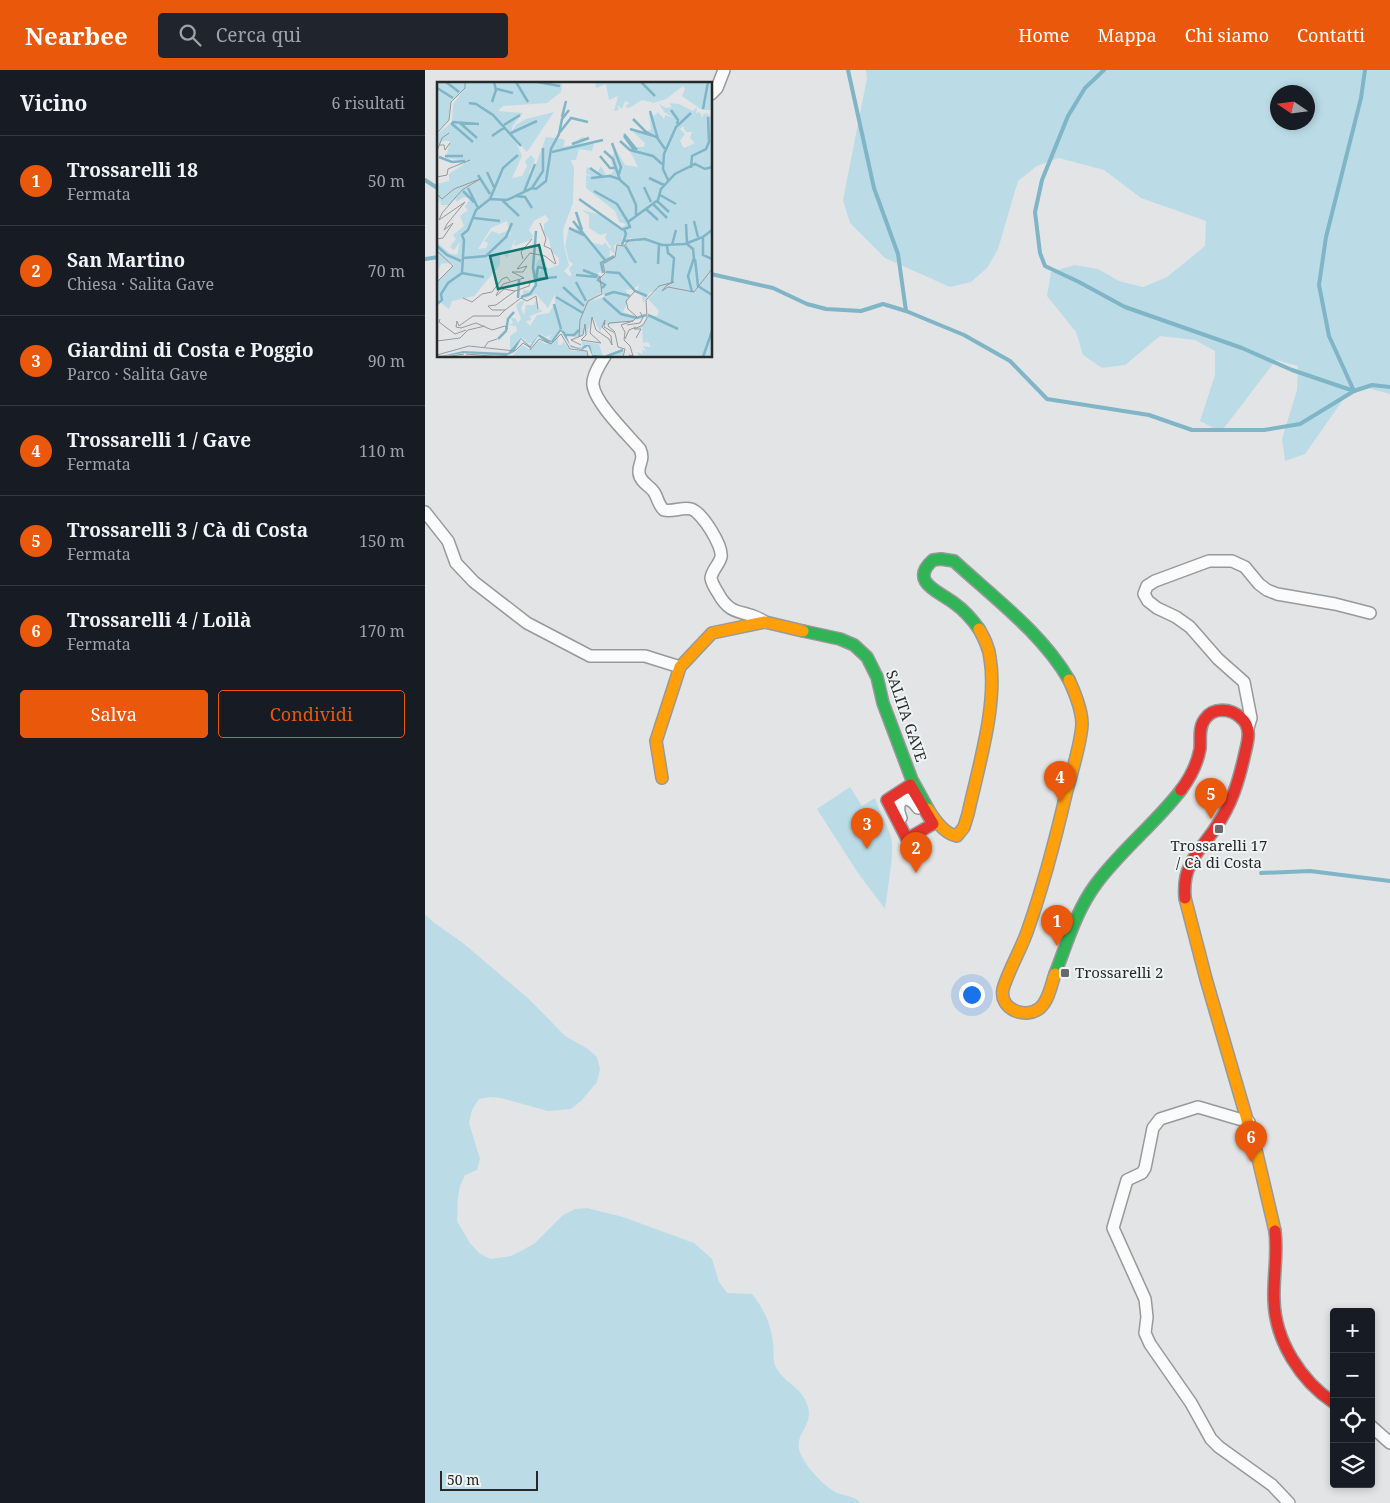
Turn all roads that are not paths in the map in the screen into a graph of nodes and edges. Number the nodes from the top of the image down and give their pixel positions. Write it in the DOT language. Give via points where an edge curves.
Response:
graph roads {
  1 [pos="724,70"];
  2 [pos="713,92"];
  3 [pos="604,358"];
  4 [pos="425,512"];
  5 [pos="1370,614"];
  6 [pos="765,622"];
  7 [pos="680,667"];
  8 [pos="1248,728"];
  9 [pos="662,778"];
  10 [pos="936,825"];
  11 [pos="1249,1122"];
  12 [pos="1330,1401"];
  13 [pos="1375,1430"];
  14 [pos="1390,1443"];
  15 [pos="1289,1503"];
  1 -- 2 [label="street"];
  3 -- 6 [label="street" via="593,385 603,406 640,449 643,458 639,474 642,480 655,493 664,510 693,510 703,517 721,552 711,578 719,595 733,611"];
  4 -- 7 [label="street" via="448,541 456,563 474,582 527,623 590,656 645,656"];
  5 -- 8 [label="street" via="1277,594 1259,584 1245,567 1226,560 1209,560 1147,586 1144,596 1157,608 1190,627 1217,659 1244,682 1251,718"];
  6 -- 7 [label="street, SALITA GAVE" via="711,633"];
  6 -- 10 [label="street, SALITA GAVE" via="840,639 854,645 867,657 877,677 883,703 912,780"];
  7 -- 9 [label="street" via="656,741"];
  8 -- 10 [label="street, SALITA GAVE" via="1245,720 1234,711 1221,710 1208,715 1203,722 1196,764 1184,787 1086,899 1045,1002 1031,1014 1014,1011 1005,1004 1003,990 1028,930 1050,861 1082,723 1070,681 1042,643 954,561 933,560 925,571 927,584 975,623 987,644 990,660 985,737 964,824 960,833 953,837"];
  8 -- 11 [label="street" via="1241,775 1234,796 1216,828 1200,846 1185,882 1187,906 1208,990"];
  10 -- 10 [label="street" via="907,839 887,800 910,785"];
  11 -- 12 [label="street" via="1276,1243 1274,1303 1278,1322 1294,1364"];
  11 -- 15 [label="street" via="1198,1106 1160,1119 1153,1128 1145,1168 1127,1180 1113,1228 1145,1299 1147,1338 1211,1439 1272,1485"];
  13 -- 14 [label="street"];
}
